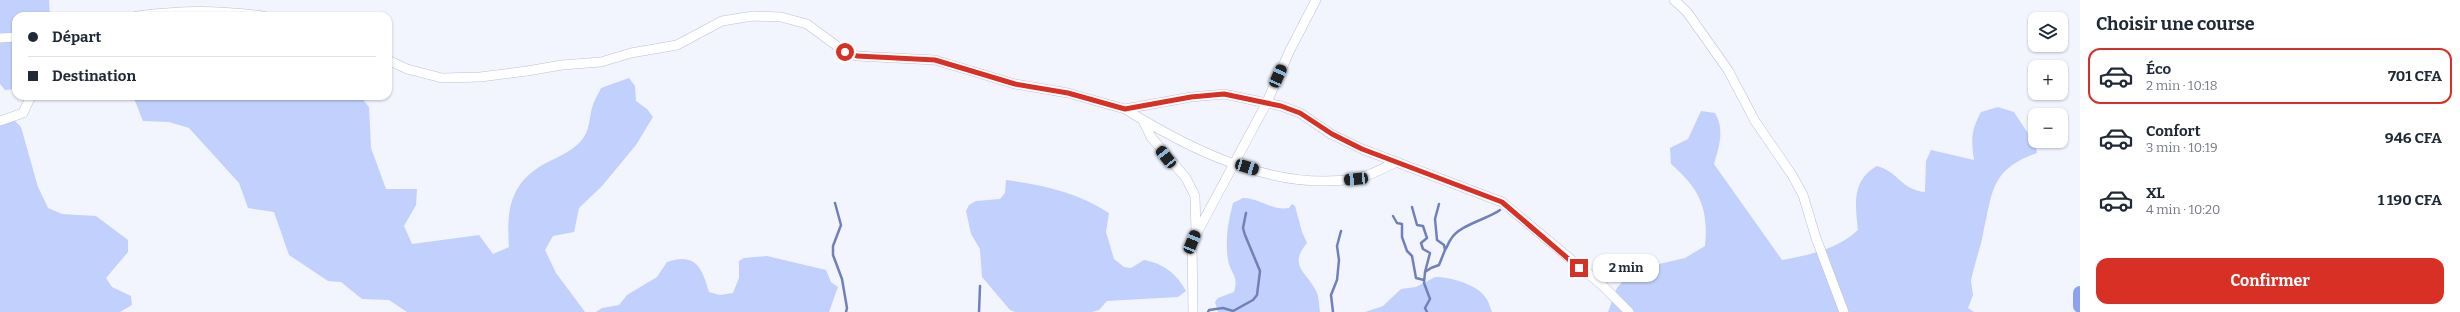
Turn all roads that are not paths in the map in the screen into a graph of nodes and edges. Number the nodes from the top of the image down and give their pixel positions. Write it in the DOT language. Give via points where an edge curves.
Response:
graph roads {
  1 [pos="1316,0"];
  2 [pos="1674,0"];
  3 [pos="170,12"];
  4 [pos="235,12"];
  5 [pos="12,37"];
  6 [pos="0,38"];
  7 [pos="392,62"];
  8 [pos="29,100"];
  9 [pos="1267,102"];
  10 [pos="1125,109"];
  11 [pos="1143,120"];
  12 [pos="0,122"];
  13 [pos="1397,162"];
  14 [pos="1235,163"];
  15 [pos="1196,234"];
  16 [pos="1193,312"];
  17 [pos="1629,312"];
  18 [pos="1844,312"];
  1 -- 9 [label="street"];
  2 -- 18 [label="street" via="1687,12 1728,70 1755,121 1803,195"];
  3 -- 4 [label="street"];
  5 -- 6 [label="street"];
  7 -- 10 [label="street" via="407,69 442,78 480,77 601,62 631,53 677,45 722,21 753,16 781,17 807,24 845,52 857,56 935,60 1015,84 1068,93"];
  8 -- 12 [label="street" via="23,113"];
  9 -- 10 [label="street" via="1224,94"];
  9 -- 13 [label="street" via="1300,113 1332,134"];
  9 -- 14 [label="street"];
  10 -- 11 [label="street"];
  11 -- 14 [label="street" via="1197,148"];
  11 -- 15 [label="street" via="1151,137 1186,178 1195,196"];
  13 -- 14 [label="street" via="1356,179 1338,181 1310,181 1272,175"];
  13 -- 17 [label="street" via="1502,202 1603,286"];
  14 -- 15 [label="street"];
  15 -- 16 [label="street" via="1192,242 1191,260"];
}
